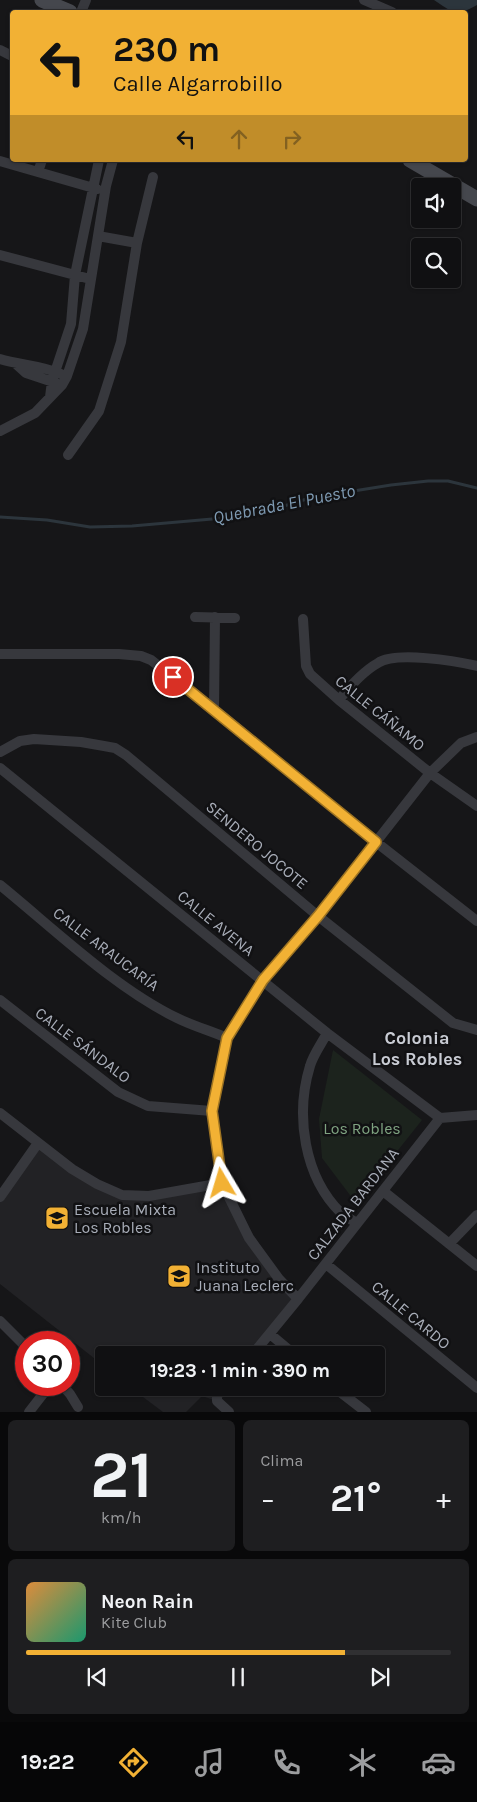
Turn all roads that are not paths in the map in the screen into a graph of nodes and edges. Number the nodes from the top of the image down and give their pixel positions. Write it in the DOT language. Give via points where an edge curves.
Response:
graph roads {
  1 [pos="42,0"];
  2 [pos="364,0"];
  3 [pos="65,10"];
  4 [pos="387,10"];
  5 [pos="0,161"];
  6 [pos="41,162"];
  7 [pos="98,162"];
  8 [pos="112,162"];
  9 [pos="414,162"];
  10 [pos="38,172"];
  11 [pos="154,177"];
  12 [pos="92,188"];
  13 [pos="105,191"];
  14 [pos="476,197"];
  15 [pos="98,236"];
  16 [pos="137,243"];
  17 [pos="0,255"];
  18 [pos="75,276"];
  19 [pos="90,279"];
  20 [pos="0,359"];
  21 [pos="59,379"];
  22 [pos="3,428"];
  23 [pos="68,455"];
  24 [pos="195,617"];
  25 [pos="215,618"];
  26 [pos="234,618"];
  27 [pos="303,619"];
  28 [pos="0,654"];
  29 [pos="477,666"];
  30 [pos="339,700"];
  31 [pos="214,709"];
  32 [pos="477,737"];
  33 [pos="0,752"];
  34 [pos="0,768"];
  35 [pos="430,773"];
  36 [pos="477,806"];
  37 [pos="376,842"];
  38 [pos="0,885"];
  39 [pos="318,916"];
  40 [pos="477,921"];
  41 [pos="263,980"];
  42 [pos="0,1000"];
  43 [pos="477,1030"];
  44 [pos="328,1033"];
  45 [pos="227,1038"];
  46 [pos="212,1111"];
  47 [pos="0,1113"];
  48 [pos="477,1114"];
  49 [pos="440,1118"];
  50 [pos="38,1143"];
  51 [pos="222,1183"];
  52 [pos="384,1191"];
  53 [pos="0,1197"];
  54 [pos="477,1214"];
  55 [pos="357,1224"];
  56 [pos="448,1244"];
  57 [pos="326,1264"];
  58 [pos="477,1266"];
  59 [pos="298,1299"];
  60 [pos="2,1328"];
  61 [pos="270,1334"];
  62 [pos="15,1339"];
  63 [pos="260,1346"];
  64 [pos="284,1346"];
  65 [pos="477,1388"];
  66 [pos="41,1396"];
  67 [pos="71,1396"];
  68 [pos="217,1396"];
  69 [pos="346,1396"];
  70 [pos="78,1407"];
  71 [pos="29,1412"];
  72 [pos="229,1412"];
  73 [pos="366,1412"];
  1 -- 3 [label="main road"];
  2 -- 4 [label="street"];
  5 -- 10 [label="street"];
  6 -- 10 [label="street"];
  7 -- 12 [label="street"];
  8 -- 13 [label="street"];
  9 -- 14 [label="main road"];
  10 -- 12 [label="street"];
  11 -- 16 [label="street"];
  12 -- 13 [label="street"];
  12 -- 18 [label="street"];
  13 -- 15 [label="street"];
  15 -- 16 [label="street"];
  15 -- 19 [label="street"];
  16 -- 23 [label="street" via="120,342 99,410"];
  17 -- 18 [label="street"];
  18 -- 19 [label="street"];
  18 -- 21 [label="street" via="71,324"];
  19 -- 21 [label="street" via="83,329"];
  20 -- 21 [label="street" via="29,364"];
  21 -- 22 [label="street" via="50,398 35,413"];
  24 -- 25 [label="street"];
  25 -- 26 [label="street"];
  25 -- 31 [label="street"];
  27 -- 30 [label="street, CALLE CÁÑAMO" via="306,666 310,674"];
  28 -- 31 [label="street" via="141,656 160,666"];
  29 -- 30 [label="street" via="422,658 396,657 379,661"];
  30 -- 35 [label="street, CALLE CÁÑAMO"];
  31 -- 37 [label="street"];
  32 -- 35 [label="street" via="461,743"];
  33 -- 39 [label="street, SENDERO JOCOTE" via="20,741 34,740 81,742 115,748"];
  34 -- 41 [label="street, CALLE AVENA"];
  35 -- 36 [label="street, CALLE CÁÑAMO"];
  35 -- 37 [label="street"];
  37 -- 39 [label="street"];
  37 -- 40 [label="street"];
  38 -- 45 [label="street, CALLE ARAUCARÍA" via="139,996 178,1018"];
  39 -- 41 [label="street"];
  39 -- 43 [label="street, SENDERO JOCOTE" via="452,1023"];
  41 -- 44 [label="street, CALLE AVENA"];
  41 -- 45 [label="street"];
  42 -- 46 [label="street, CALLE SÁNDALO" via="118,1092 148,1106"];
  44 -- 49 [label="street, CALLE AVENA"];
  44 -- 55 [label="street" via="310,1064 306,1080 304,1131 312,1165 328,1198 342,1214"];
  45 -- 46 [label="street"];
  46 -- 51 [label="street"];
  47 -- 50 [label="street"];
  48 -- 49 [label="street"];
  49 -- 52 [label="street, CALZADA BARDANA"];
  50 -- 51 [label="street" via="89,1179 122,1195 149,1196"];
  50 -- 53 [label="street"];
  51 -- 59 [label="street" via="249,1238"];
  52 -- 55 [label="street, CALZADA BARDANA"];
  52 -- 56 [label="street"];
  54 -- 56 [label="street"];
  55 -- 57 [label="street, CALZADA BARDANA"];
  56 -- 58 [label="street"];
  57 -- 59 [label="street, CALZADA BARDANA"];
  57 -- 65 [label="street, CALLE CARDO"];
  59 -- 61 [label="street, CALZADA BARDANA"];
  60 -- 62 [label="street"];
  61 -- 63 [label="street, CALZADA BARDANA"];
  61 -- 64 [label="street"];
  66 -- 71 [label="street"];
  67 -- 70 [label="street"];
  68 -- 72 [label="street"];
  69 -- 73 [label="street"];
}
